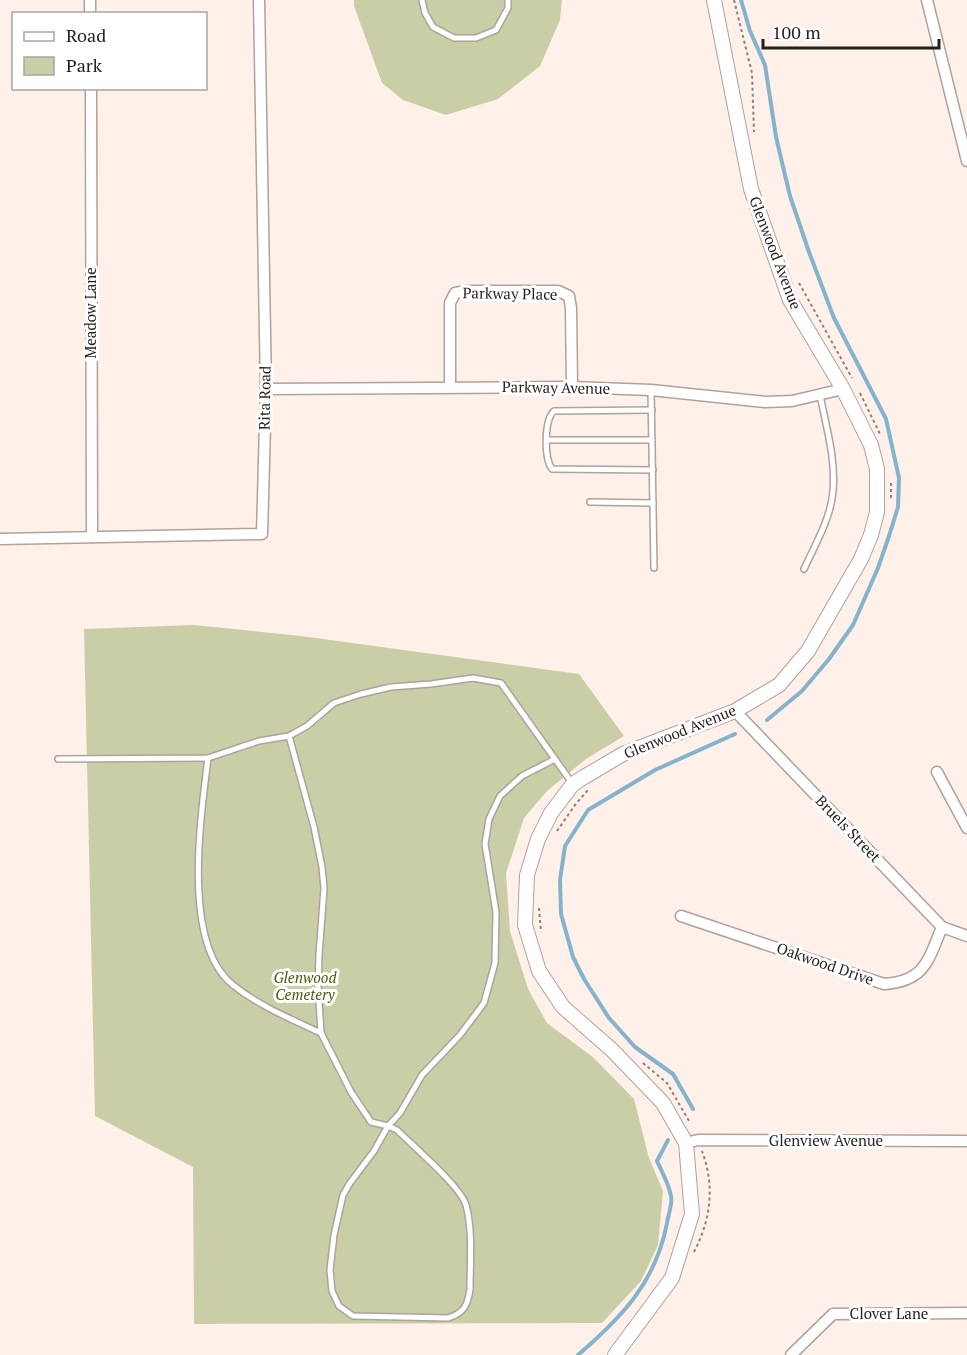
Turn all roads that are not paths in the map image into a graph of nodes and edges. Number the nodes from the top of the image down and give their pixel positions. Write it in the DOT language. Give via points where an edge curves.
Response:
graph roads {
  1 [pos="259,0"];
  2 [pos="422,0"];
  3 [pos="508,0"];
  4 [pos="714,0"];
  5 [pos="927,0"];
  6 [pos="91,90"];
  7 [pos="967,161"];
  8 [pos="450,387"];
  9 [pos="572,387"];
  10 [pos="266,389"];
  11 [pos="843,389"];
  12 [pos="651,390"];
  13 [pos="820,395"];
  14 [pos="652,410"];
  15 [pos="547,440"];
  16 [pos="652,440"];
  17 [pos="652,470"];
  18 [pos="590,502"];
  19 [pos="653,503"];
  20 [pos="92,537"];
  21 [pos="0,539"];
  22 [pos="654,568"];
  23 [pos="804,569"];
  24 [pos="735,711"];
  25 [pos="289,736"];
  26 [pos="208,758"];
  27 [pos="58,759"];
  28 [pos="555,759"];
  29 [pos="937,772"];
  30 [pos="573,784"];
  31 [pos="967,828"];
  32 [pos="681,916"];
  33 [pos="942,927"];
  34 [pos="967,936"];
  35 [pos="321,1033"];
  36 [pos="388,1126"];
  37 [pos="692,1141"];
  38 [pos="967,1141"];
  39 [pos="967,1313"];
  40 [pos="797,1353"];
  41 [pos="615,1355"];
  1 -- 10 [label="street, Rita Road"];
  2 -- 3 [label="lane" via="433,27 454,38 476,38 496,30"];
  4 -- 11 [label="street, Glenwood Avenue" via="751,189 790,300"];
  5 -- 7 [label="street"];
  6 -- 20 [label="street, Meadow Lane"];
  8 -- 9 [label="street, Parkway Avenue"];
  8 -- 9 [label="street, Parkway Place" via="450,303 455,293 467,291 558,291 569,296"];
  8 -- 10 [label="street, Parkway Avenue"];
  9 -- 12 [label="street, Parkway Avenue"];
  10 -- 20 [label="street, Rita Road" via="262,534"];
  11 -- 13 [label="street, Parkway Avenue"];
  11 -- 24 [label="street, Glenwood Avenue" via="871,445 877,469 877,512 872,535 808,651 779,685"];
  12 -- 13 [label="street, Parkway Avenue" via="765,402"];
  12 -- 14 [label="lane"];
  13 -- 23 [label="lane" via="833,493 826,520"];
  14 -- 15 [label="lane" via="554,411 548,421"];
  14 -- 16 [label="lane"];
  15 -- 16 [label="lane"];
  15 -- 17 [label="lane" via="547,463 552,469"];
  16 -- 17 [label="lane"];
  17 -- 19 [label="lane"];
  18 -- 19 [label="lane"];
  19 -- 22 [label="lane"];
  20 -- 21 [label="street, Rita Road"];
  24 -- 30 [label="street, Glenwood Avenue" via="623,754"];
  24 -- 33 [label="street, Bruels Street"];
  25 -- 26 [label="lane" via="259,741"];
  25 -- 28 [label="lane" via="334,703 361,694 473,678 501,683"];
  25 -- 35 [label="lane" via="322,867 318,987"];
  26 -- 27 [label="lane"];
  26 -- 35 [label="lane" via="197,855 207,947 215,966 231,985"];
  28 -- 30 [label="lane"];
  28 -- 36 [label="lane" via="522,776 500,796 489,819 485,844 496,912 495,963 484,1003 422,1075"];
  29 -- 31 [label="street"];
  30 -- 37 [label="street, Glenwood Avenue" via="551,813 527,875 525,924 539,971 563,1007 612,1050 663,1103"];
  32 -- 33 [label="street, Oakwood Drive" via="884,984 902,983 927,963"];
  33 -- 34 [label="street, Bruels Street"];
  35 -- 36 [label="lane" via="371,1122"];
  36 -- 36 [label="lane" via="397,1130 458,1189 465,1204 470,1289 466,1307 448,1318 353,1316 339,1306 332,1292 330,1270 343,1195"];
  37 -- 38 [label="street, Glenview Avenue"];
  37 -- 41 [label="street, Glenwood Avenue" via="692,1214 672,1278"];
  39 -- 40 [label="street, Clover Lane" via="833,1314"];
}
